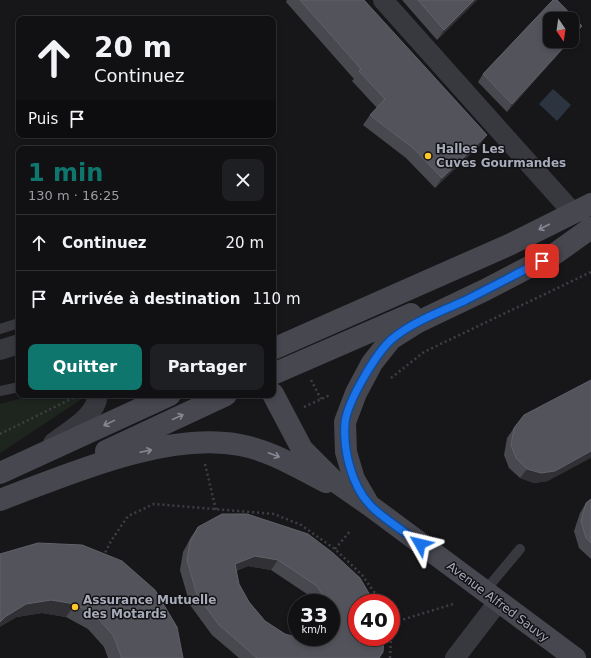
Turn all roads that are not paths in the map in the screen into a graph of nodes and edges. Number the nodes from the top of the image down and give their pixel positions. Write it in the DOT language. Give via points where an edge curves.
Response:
graph roads {
  1 [pos="383,0"];
  2 [pos="583,208"];
  3 [pos="591,228"];
  4 [pos="511,244"];
  5 [pos="16,324"];
  6 [pos="0,328"];
  7 [pos="16,345"];
  8 [pos="276,348"];
  9 [pos="0,350"];
  10 [pos="276,361"];
  11 [pos="276,373"];
  12 [pos="16,388"];
  13 [pos="0,391"];
  14 [pos="97,398"];
  15 [pos="164,398"];
  16 [pos="275,398"];
  17 [pos="210,400"];
  18 [pos="30,461"];
  19 [pos="0,473"];
  20 [pos="8,497"];
  21 [pos="369,505"];
  22 [pos="520,549"];
  23 [pos="491,597"];
  24 [pos="455,658"];
  25 [pos="575,658"];
  1 -- 2 [label="street" via="567,206"];
  2 -- 4 [label="main road, one-way"];
  3 -- 11 [label="main road" via="444,300"];
  3 -- 21 [label="main road" via="556,254 418,322 391,339 372,363 356,392 345,422 346,452 354,479"];
  4 -- 8 [label="main road"];
  4 -- 10 [label="main road" via="498,260"];
  5 -- 6 [label="lane"];
  7 -- 9 [label="street"];
  12 -- 13 [label="lane"];
  14 -- 18 [label="street" via="93,409 85,419"];
  15 -- 18 [label="main road, one-way"];
  16 -- 21 [label="main road, Avenue Alfred Sauvy" via="302,449 333,480"];
  20 -- 17 [label="main road, one-way"];
  18 -- 19 [label="main road"];
  20 -- 21 [label="main road, one-way" via="107,460 167,447 206,443 240,445 276,455"];
  21 -- 23 [label="main road, Avenue Alfred Sauvy"];
  22 -- 23 [label="lane"];
  23 -- 24 [label="street"];
  23 -- 25 [label="main road, Avenue Alfred Sauvy"];
}
